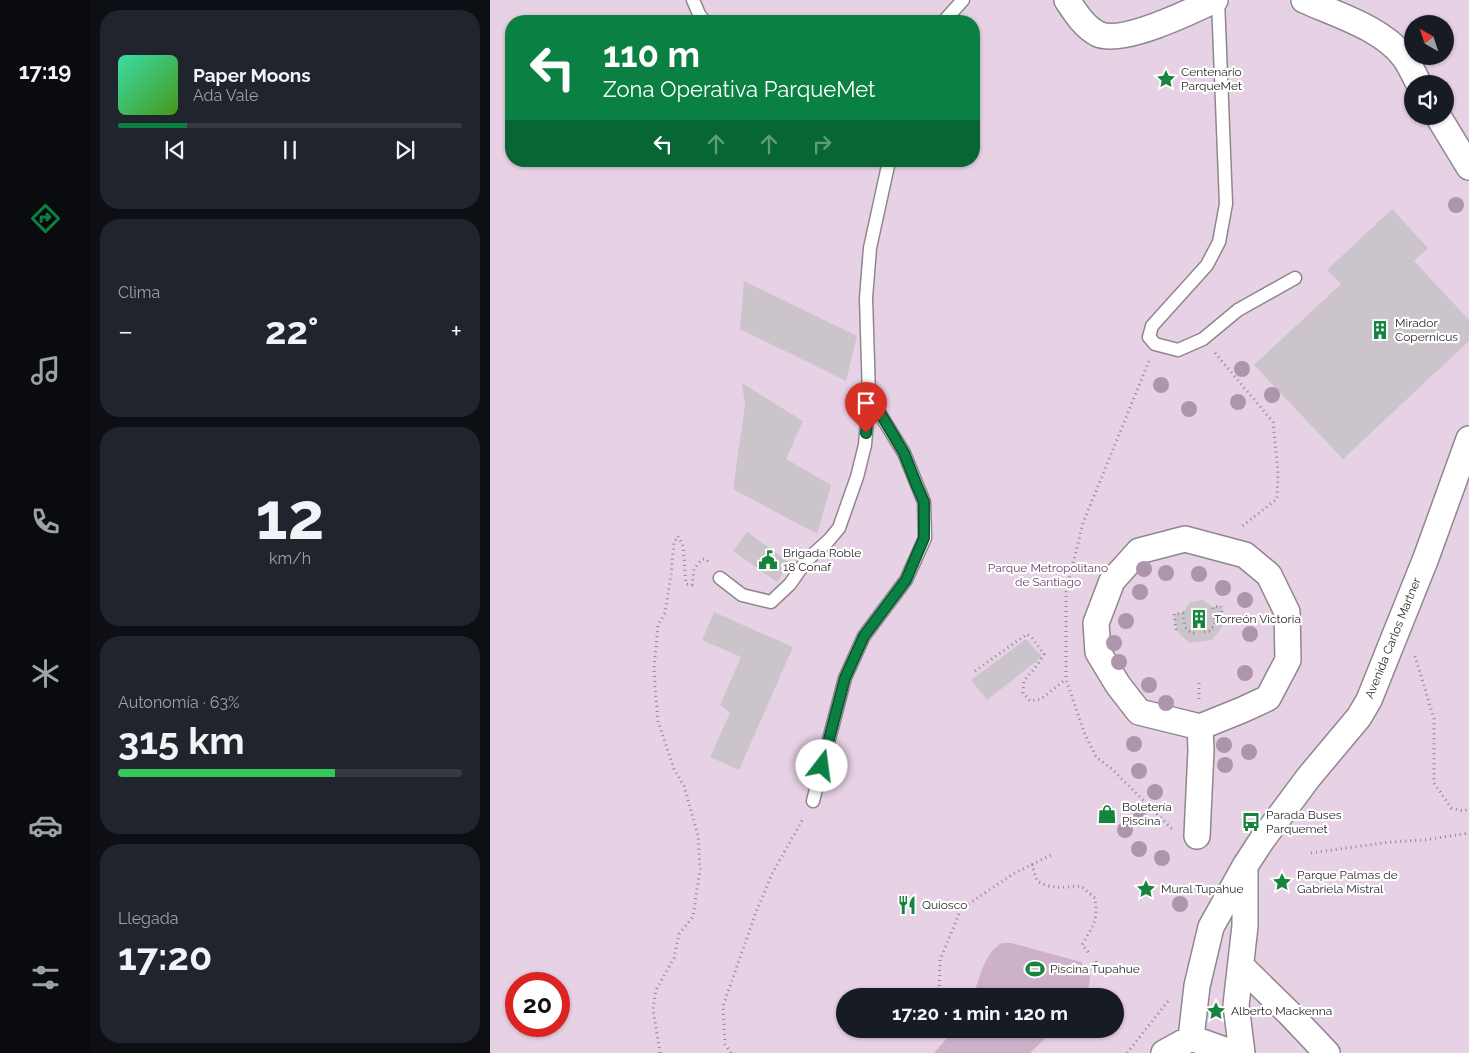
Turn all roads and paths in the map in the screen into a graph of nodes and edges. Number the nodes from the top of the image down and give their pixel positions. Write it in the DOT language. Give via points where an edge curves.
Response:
graph roads {
  1 [pos="693,0"];
  2 [pos="963,0"];
  3 [pos="1068,0"];
  4 [pos="1217,0"];
  5 [pos="1304,0"];
  6 [pos="699,15"];
  7 [pos="949,15"];
  8 [pos="1414,75"];
  9 [pos="1443,125"];
  10 [pos="888,167"];
  11 [pos="1469,167"];
  12 [pos="1295,278"];
  13 [pos="1203,338"];
  14 [pos="870,396"];
  15 [pos="1469,439"];
  16 [pos="1214,547"];
  17 [pos="720,578"];
  18 [pos="1402,618"];
  19 [pos="1224,624"];
  20 [pos="1176,630"];
  21 [pos="1204,632"];
  22 [pos="1195,633"];
  23 [pos="976,671"];
  24 [pos="1066,679"];
  25 [pos="1200,727"];
  26 [pos="813,801"];
  27 [pos="1469,809"];
  28 [pos="1469,833"];
  29 [pos="1197,836"];
  30 [pos="1311,853"];
  31 [pos="1050,855"];
  32 [pos="1032,864"];
  33 [pos="1245,866"];
  34 [pos="1090,953"];
  35 [pos="1096,961"];
  36 [pos="1241,966"];
  37 [pos="1099,969"];
  38 [pos="939,988"];
  39 [pos="1171,997"];
  40 [pos="1191,1038"];
  41 [pos="660,1053"];
  42 [pos="730,1053"];
  43 [pos="1127,1053"];
  44 [pos="1164,1053"];
  45 [pos="1233,1053"];
  46 [pos="1242,1053"];
  47 [pos="1327,1053"];
  1 -- 6 [label="lane"];
  2 -- 7 [label="lane"];
  3 -- 4 [label="street" via="1080,19 1099,34 1120,36 1172,20"];
  4 -- 13 [label="lane" via="1226,204 1219,242 1206,265 1152,326 1149,337 1155,344 1178,350"];
  5 -- 8 [label="street" via="1378,33 1404,57"];
  9 -- 11 [label="street"];
  10 -- 14 [label="lane" via="872,239 866,298"];
  12 -- 13 [label="lane" via="1238,310"];
  13 -- 16 [label="path" via="1273,422 1278,473 1278,499"];
  14 -- 17 [label="lane" via="865,445 839,528 771,602 742,594"];
  14 -- 26 [label="lane" via="904,453 921,494 924,538 906,580 864,636 845,678"];
  15 -- 18 [label="street, Avenida Carlos Martner"];
  16 -- 25 [label="street" via="1245,555 1269,574 1287,612 1288,660 1268,698"];
  16 -- 25 [label="street" via="1185,539 1139,551 1112,581 1096,623 1098,652 1139,712"];
  17 -- 41 [label="path" via="707,560 702,559 694,569 692,585 686,584 683,546 678,536 674,542 665,613 658,625 654,686 658,720 674,769 684,786 698,835 700,869 693,917 679,934 674,958 656,990 652,1008"];
  18 -- 27 [label="path" via="1434,719 1434,783 1451,808"];
  18 -- 33 [label="street, Avenida Carlos Martner" via="1377,682 1358,717 1308,778"];
  19 -- 21 [label="path" via="1221,606 1213,607 1215,624 1210,631"];
  20 -- 22 [label="path" via="1174,614 1183,613 1184,627"];
  23 -- 24 [label="path" via="1027,634 1044,654 1024,681 1023,693 1030,701 1042,699"];
  25 -- 29 [label="street"];
  26 -- 42 [label="path" via="772,874 724,1006 725,1044"];
  28 -- 30 [label="path"];
  31 -- 32 [label="path"];
  32 -- 34 [label="path" via="1037,881 1048,887 1081,886 1095,898 1096,921 1082,945"];
  32 -- 38 [label="path" via="961,909 940,960"];
  33 -- 36 [label="street"];
  33 -- 40 [label="street, Avenida Carlos Martner" via="1211,927 1197,986"];
  35 -- 37 [label="path"];
  36 -- 46 [label="street" via="1236,1005"];
  36 -- 47 [label="street"];
  39 -- 43 [label="path"];
  40 -- 44 [label="street"];
  40 -- 45 [label="street"];
}
